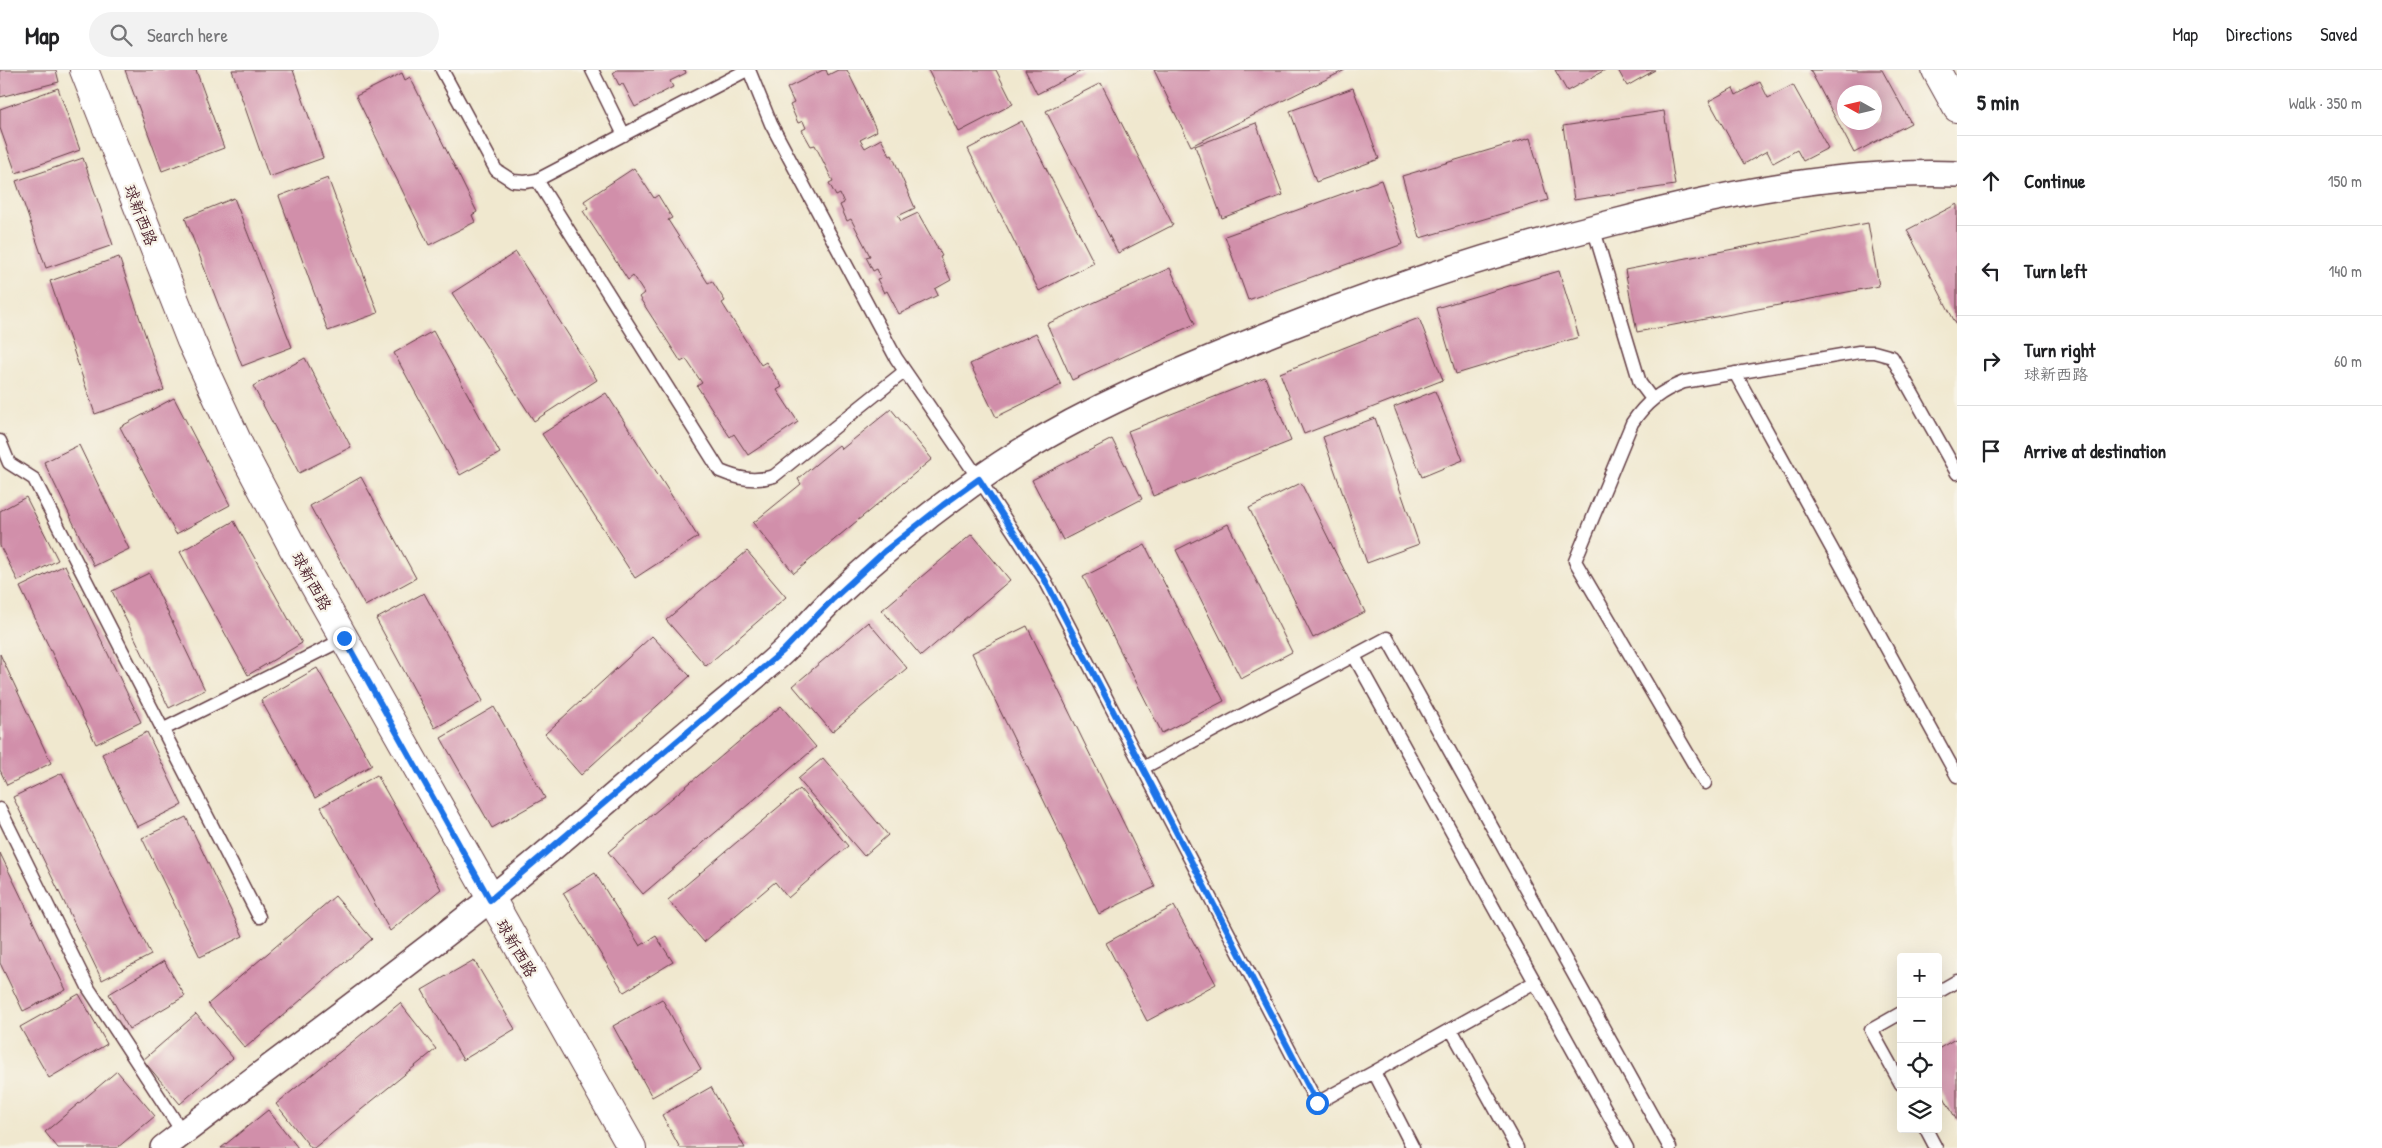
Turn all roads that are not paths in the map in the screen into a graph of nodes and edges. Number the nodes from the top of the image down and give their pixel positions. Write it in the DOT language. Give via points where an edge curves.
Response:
graph roads {
  1 [pos="84,70"];
  2 [pos="442,70"];
  3 [pos="592,70"];
  4 [pos="748,70"];
  5 [pos="1936,70"];
  6 [pos="1957,108"];
  7 [pos="624,135"];
  8 [pos="1957,174"];
  9 [pos="537,180"];
  10 [pos="1593,227"];
  11 [pos="905,371"];
  12 [pos="1734,373"];
  13 [pos="1652,399"];
  14 [pos="0,441"];
  15 [pos="1957,473"];
  16 [pos="979,479"];
  17 [pos="344,638"];
  18 [pos="1354,656"];
  19 [pos="162,730"];
  20 [pos="1143,768"];
  21 [pos="1957,776"];
  22 [pos="1705,783"];
  23 [pos="0,809"];
  24 [pos="490,900"];
  25 [pos="259,917"];
  26 [pos="1957,981"];
  27 [pos="1535,982"];
  28 [pos="1942,990"];
  29 [pos="1897,1015"];
  30 [pos="1451,1029"];
  31 [pos="1374,1072"];
  32 [pos="1897,1077"];
  33 [pos="183,1132"];
  34 [pos="1928,1133"];
  35 [pos="162,1148"];
  36 [pos="632,1148"];
  37 [pos="1413,1148"];
  38 [pos="1517,1148"];
  39 [pos="1627,1148"];
  40 [pos="1670,1148"];
  41 [pos="1936,1148"];
  1 -- 17 [label="street, 球新西路" via="191,341 240,447"];
  2 -- 9 [label="lane" via="496,170 513,181"];
  3 -- 7 [label="lane"];
  4 -- 7 [label="lane"];
  4 -- 11 [label="lane" via="771,124"];
  5 -- 6 [label="street"];
  7 -- 9 [label="lane"];
  8 -- 10 [label="street" via="1879,175 1819,181 1664,209"];
  9 -- 11 [label="lane" via="720,471 751,480 774,476"];
  10 -- 13 [label="lane" via="1640,383"];
  10 -- 16 [label="street" via="1393,288 1174,372 1057,430"];
  11 -- 16 [label="lane"];
  12 -- 13 [label="lane" via="1684,382"];
  12 -- 15 [label="lane" via="1859,352 1892,357"];
  12 -- 21 [label="lane"];
  13 -- 22 [label="lane" via="1632,423 1575,561"];
  14 -- 19 [label="lane" via="9,463 34,479"];
  16 -- 20 [label="lane" via="1045,580"];
  16 -- 24 [label="street" via="886,550 783,651"];
  17 -- 19 [label="lane"];
  17 -- 24 [label="street, 球新西路"];
  18 -- 20 [label="lane"];
  18 -- 27 [label="lane"];
  18 -- 40 [label="lane" via="1387,638"];
  19 -- 25 [label="lane"];
  20 -- 31 [label="lane" via="1317,1103"];
  23 -- 33 [label="lane" via="89,989"];
  24 -- 33 [label="street"];
  24 -- 36 [label="street, 球新西路"];
  26 -- 28 [label="lane"];
  27 -- 30 [label="lane"];
  27 -- 39 [label="lane"];
  29 -- 32 [label="lane" via="1871,1030"];
  30 -- 31 [label="lane"];
  30 -- 38 [label="lane"];
  31 -- 37 [label="lane"];
  33 -- 35 [label="street"];
  34 -- 41 [label="lane"];
}
